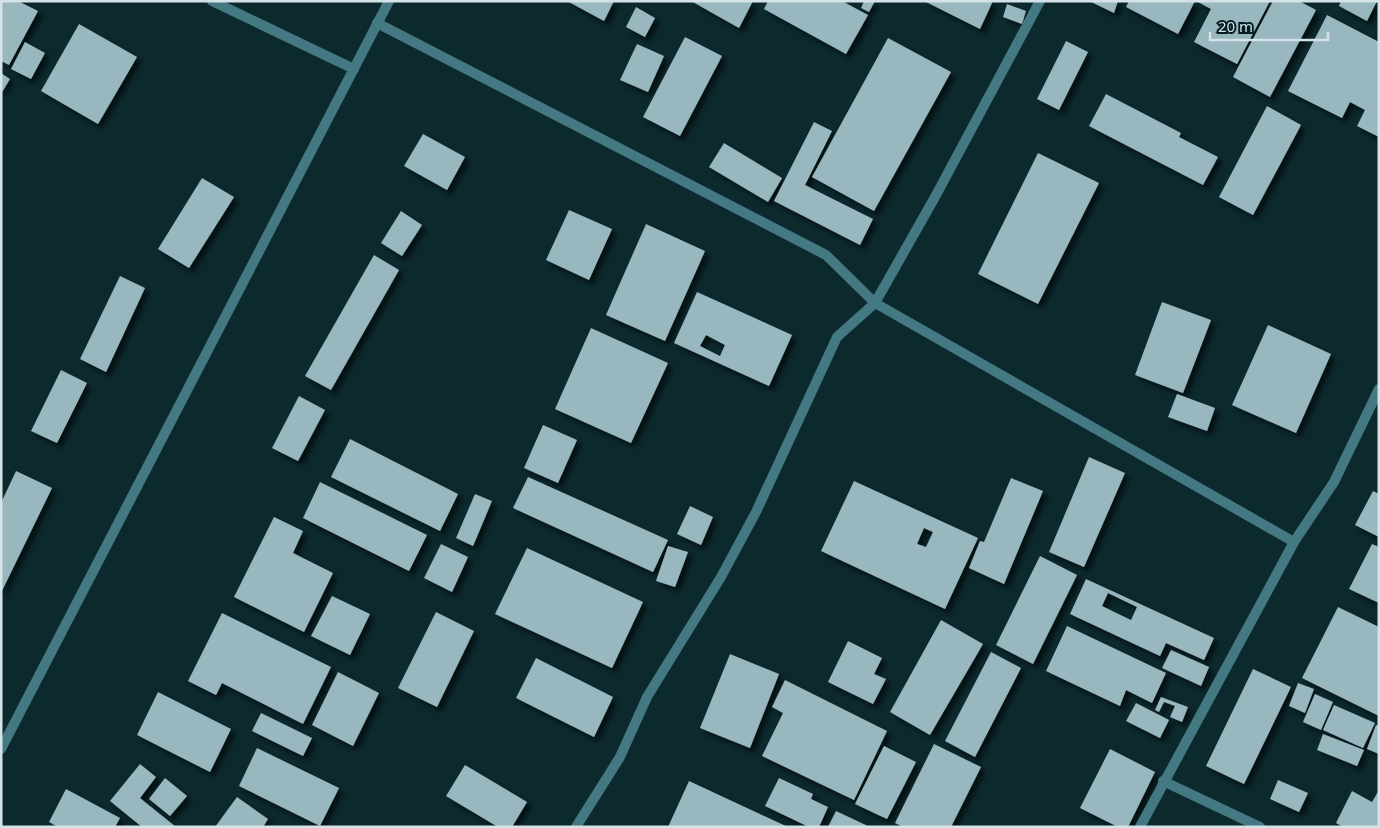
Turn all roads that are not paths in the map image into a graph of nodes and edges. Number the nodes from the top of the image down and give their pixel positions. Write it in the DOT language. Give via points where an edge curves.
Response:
graph roads {
  1 [pos="212,1"];
  2 [pos="389,1"];
  3 [pos="1040,1"];
  4 [pos="377,23"];
  5 [pos="354,69"];
  6 [pos="875,303"];
  7 [pos="1379,390"];
  8 [pos="1294,542"];
  9 [pos="1,749"];
  10 [pos="1163,782"];
  11 [pos="576,827"];
  12 [pos="1140,827"];
  13 [pos="1260,827"];
  1 -- 5 [label="street"];
  2 -- 4 [label="street"];
  3 -- 6 [label="street"];
  4 -- 5 [label="street"];
  4 -- 6 [label="street" via="826,255"];
  5 -- 9 [label="street"];
  6 -- 8 [label="street"];
  6 -- 11 [label="street" via="837,337 756,512 647,698 620,757"];
  7 -- 8 [label="street" via="1334,482"];
  8 -- 10 [label="street"];
  10 -- 12 [label="street"];
  10 -- 13 [label="street"];
}
